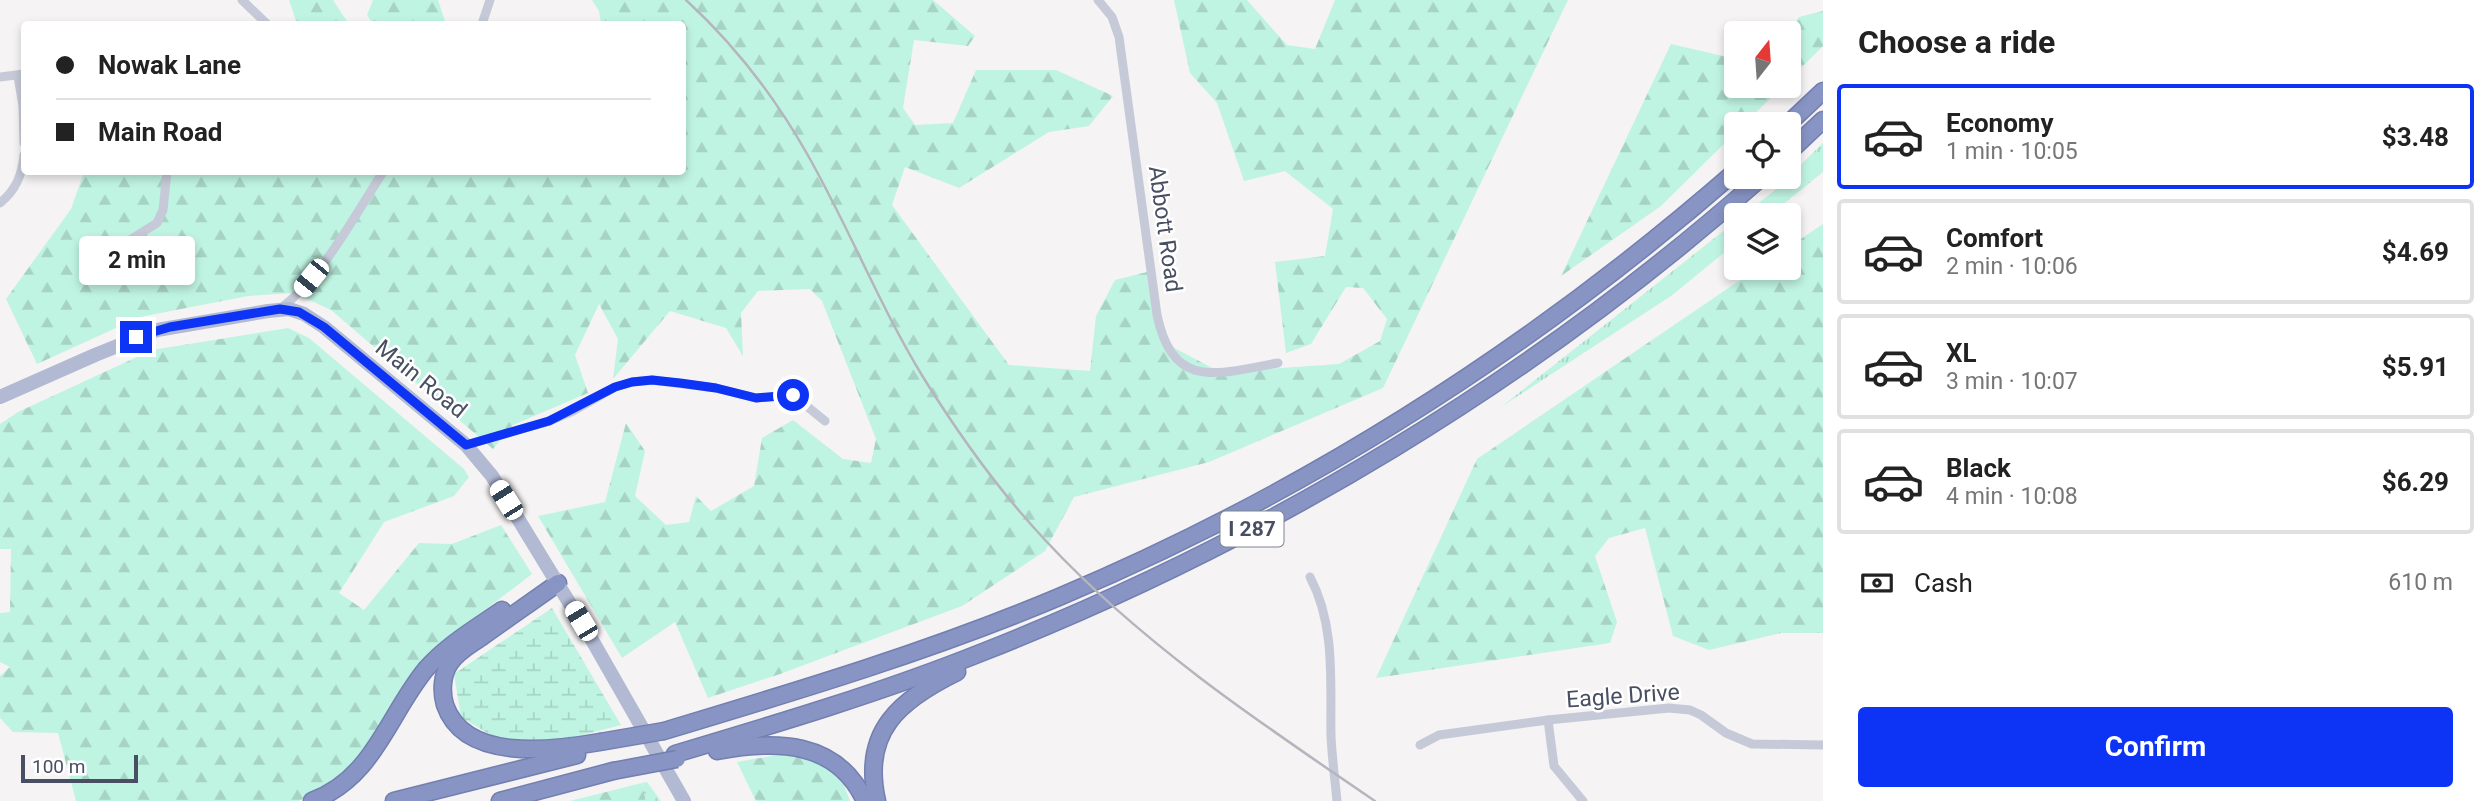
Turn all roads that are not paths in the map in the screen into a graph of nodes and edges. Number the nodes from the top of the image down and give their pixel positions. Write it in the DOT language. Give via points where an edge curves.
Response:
graph roads {
  1 [pos="242,0"];
  2 [pos="490,0"];
  3 [pos="1098,0"];
  4 [pos="264,21"];
  5 [pos="483,21"];
  6 [pos="21,75"];
  7 [pos="0,77"];
  8 [pos="1823,91"];
  9 [pos="1801,112"];
  10 [pos="1823,120"];
  11 [pos="1801,141"];
  12 [pos="21,174"];
  13 [pos="167,175"];
  14 [pos="381,175"];
  15 [pos="1724,181"];
  16 [pos="1747,189"];
  17 [pos="0,203"];
  18 [pos="90,265"];
  19 [pos="280,309"];
  20 [pos="1278,363"];
  21 [pos="0,397"];
  22 [pos="825,421"];
  23 [pos="466,445"];
  24 [pos="1310,577"];
  25 [pos="555,578"];
  26 [pos="1066,618"];
  27 [pos="1548,720"];
  28 [pos="601,745"];
  29 [pos="1420,745"];
  30 [pos="1823,745"];
  31 [pos="676,756"];
  32 [pos="312,801"];
  33 [pos="394,801"];
  34 [pos="500,801"];
  35 [pos="684,801"];
  36 [pos="865,801"];
  37 [pos="877,801"];
  38 [pos="1337,801"];
  39 [pos="1583,801"];
  1 -- 4 [label="street"];
  2 -- 5 [label="street"];
  3 -- 20 [label="street, Abbott Road" via="1112,17 1119,37 1163,340 1171,354 1203,373"];
  6 -- 7 [label="street"];
  8 -- 9 [label="highway"];
  10 -- 11 [label="highway"];
  12 -- 17 [label="street"];
  13 -- 18 [label="street" via="157,223"];
  14 -- 19 [label="street" via="311,278"];
  15 -- 28 [label="highway, I 287, bridge" via="1601,282 1490,361 1377,434 1220,522 1015,615 844,675 664,731"];
  16 -- 26 [label="highway, I 287" via="1614,299 1426,428 1250,530"];
  19 -- 21 [label="main road, Main Road" via="156,330"];
  19 -- 23 [label="main road, Main Road" via="299,312 324,327"];
  22 -- 23 [label="street" via="793,395 756,398 652,380 615,387 549,421"];
  23 -- 25 [label="main road, Main Road" via="492,476"];
  24 -- 38 [label="street" via="1319,595 1329,642"];
  25 -- 28 [label="highway" via="456,656 444,677 444,702 460,727 500,747"];
  25 -- 32 [label="highway" via="436,659 364,765 338,788"];
  25 -- 35 [label="main road, Main Road"];
  26 -- 31 [label="highway, I 287" via="897,684"];
  26 -- 37 [label="highway" via="904,703 890,718 877,745 873,775"];
  27 -- 29 [label="street, Eagle Drive" via="1439,735"];
  27 -- 30 [label="street, Eagle Drive" via="1679,708 1752,744"];
  27 -- 39 [label="street" via="1554,766"];
  28 -- 33 [label="highway"];
  31 -- 34 [label="highway, bridge"];
  31 -- 36 [label="highway" via="750,746 810,750 840,766"];
}
